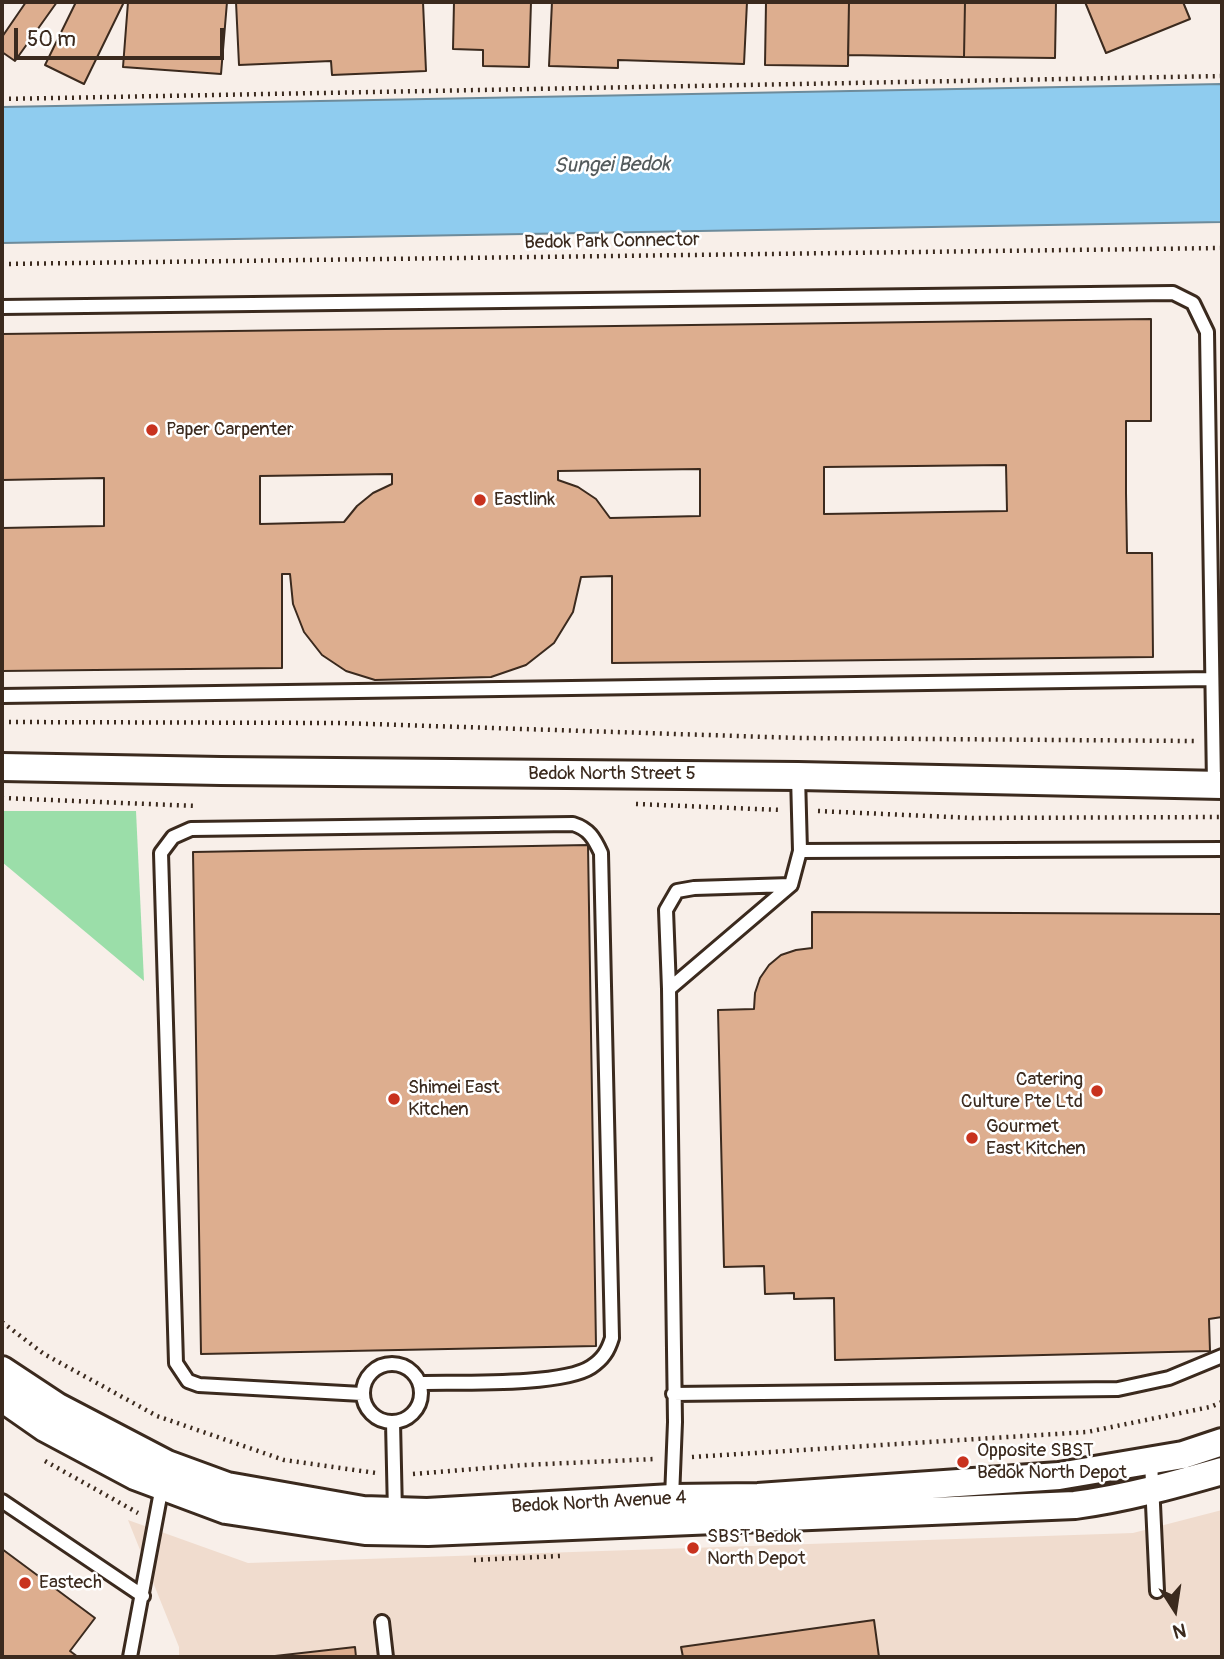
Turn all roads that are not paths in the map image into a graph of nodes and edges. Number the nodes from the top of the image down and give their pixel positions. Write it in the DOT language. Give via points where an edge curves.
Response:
graph roads {
  1 [pos="2,307"];
  2 [pos="1212,679"];
  3 [pos="2,696"];
  4 [pos="2,767"];
  5 [pos="799,776"];
  6 [pos="1218,784"];
  7 [pos="1222,849"];
  8 [pos="800,850"];
  9 [pos="791,885"];
  10 [pos="670,989"];
  11 [pos="1222,1356"];
  12 [pos="2,1370"];
  13 [pos="420,1383"];
  14 [pos="362,1394"];
  15 [pos="673,1394"];
  16 [pos="2,1398"];
  17 [pos="393,1422"];
  18 [pos="1222,1442"];
  19 [pos="1151,1461"];
  20 [pos="1222,1471"];
  21 [pos="164,1476"];
  22 [pos="1154,1491"];
  23 [pos="672,1498"];
  24 [pos="2,1501"];
  25 [pos="395,1522"];
  26 [pos="1157,1591"];
  27 [pos="143,1596"];
  28 [pos="382,1622"];
  29 [pos="130,1657"];
  30 [pos="386,1657"];
  1 -- 2 [label="lane" via="1173,293 1193,303 1207,332"];
  2 -- 3 [label="lane"];
  2 -- 6 [label="lane"];
  4 -- 5 [label="street, Bedok North Street 5"];
  5 -- 6 [label="street, Bedok North Street 5"];
  5 -- 8 [label="lane"];
  7 -- 8 [label="lane"];
  8 -- 9 [label="lane"];
  9 -- 10 [label="lane"];
  9 -- 10 [label="lane" via="677,891 666,910"];
  10 -- 15 [label="lane"];
  11 -- 15 [label="lane" via="1169,1378 1118,1389"];
  12 -- 21 [label="street, Bedok North Avenue 4"];
  13 -- 14 [label="lane" via="400,1364 386,1364 365,1380"];
  13 -- 14 [label="lane" via="558,1379 589,1368 607,1353 612,1338 601,853 592,835 573,824 191,829 173,837 161,853 176,1363 188,1381 199,1385"];
  13 -- 17 [label="lane" via="416,1410"];
  14 -- 17 [label="lane" via="378,1419"];
  15 -- 23 [label="lane"];
  16 -- 21 [label="street, Bedok North Avenue 4" via="45,1428 135,1476"];
  17 -- 25 [label="lane"];
  18 -- 19 [label="street, Bedok North Avenue 4"];
  19 -- 22 [label="lane"];
  19 -- 23 [label="street, Bedok North Avenue 4" via="1059,1476 758,1497"];
  20 -- 22 [label="street, Bedok North Avenue 4"];
  21 -- 25 [label="street, Bedok North Avenue 4" via="226,1510 365,1531"];
  21 -- 27 [label="lane"];
  22 -- 25 [label="street, Bedok North Avenue 4" via="1075,1504"];
  22 -- 26 [label="lane"];
  23 -- 25 [label="street, Bedok North Avenue 4" via="478,1510"];
  24 -- 27 [label="lane"];
  27 -- 29 [label="lane"];
  28 -- 30 [label="lane"];
}
